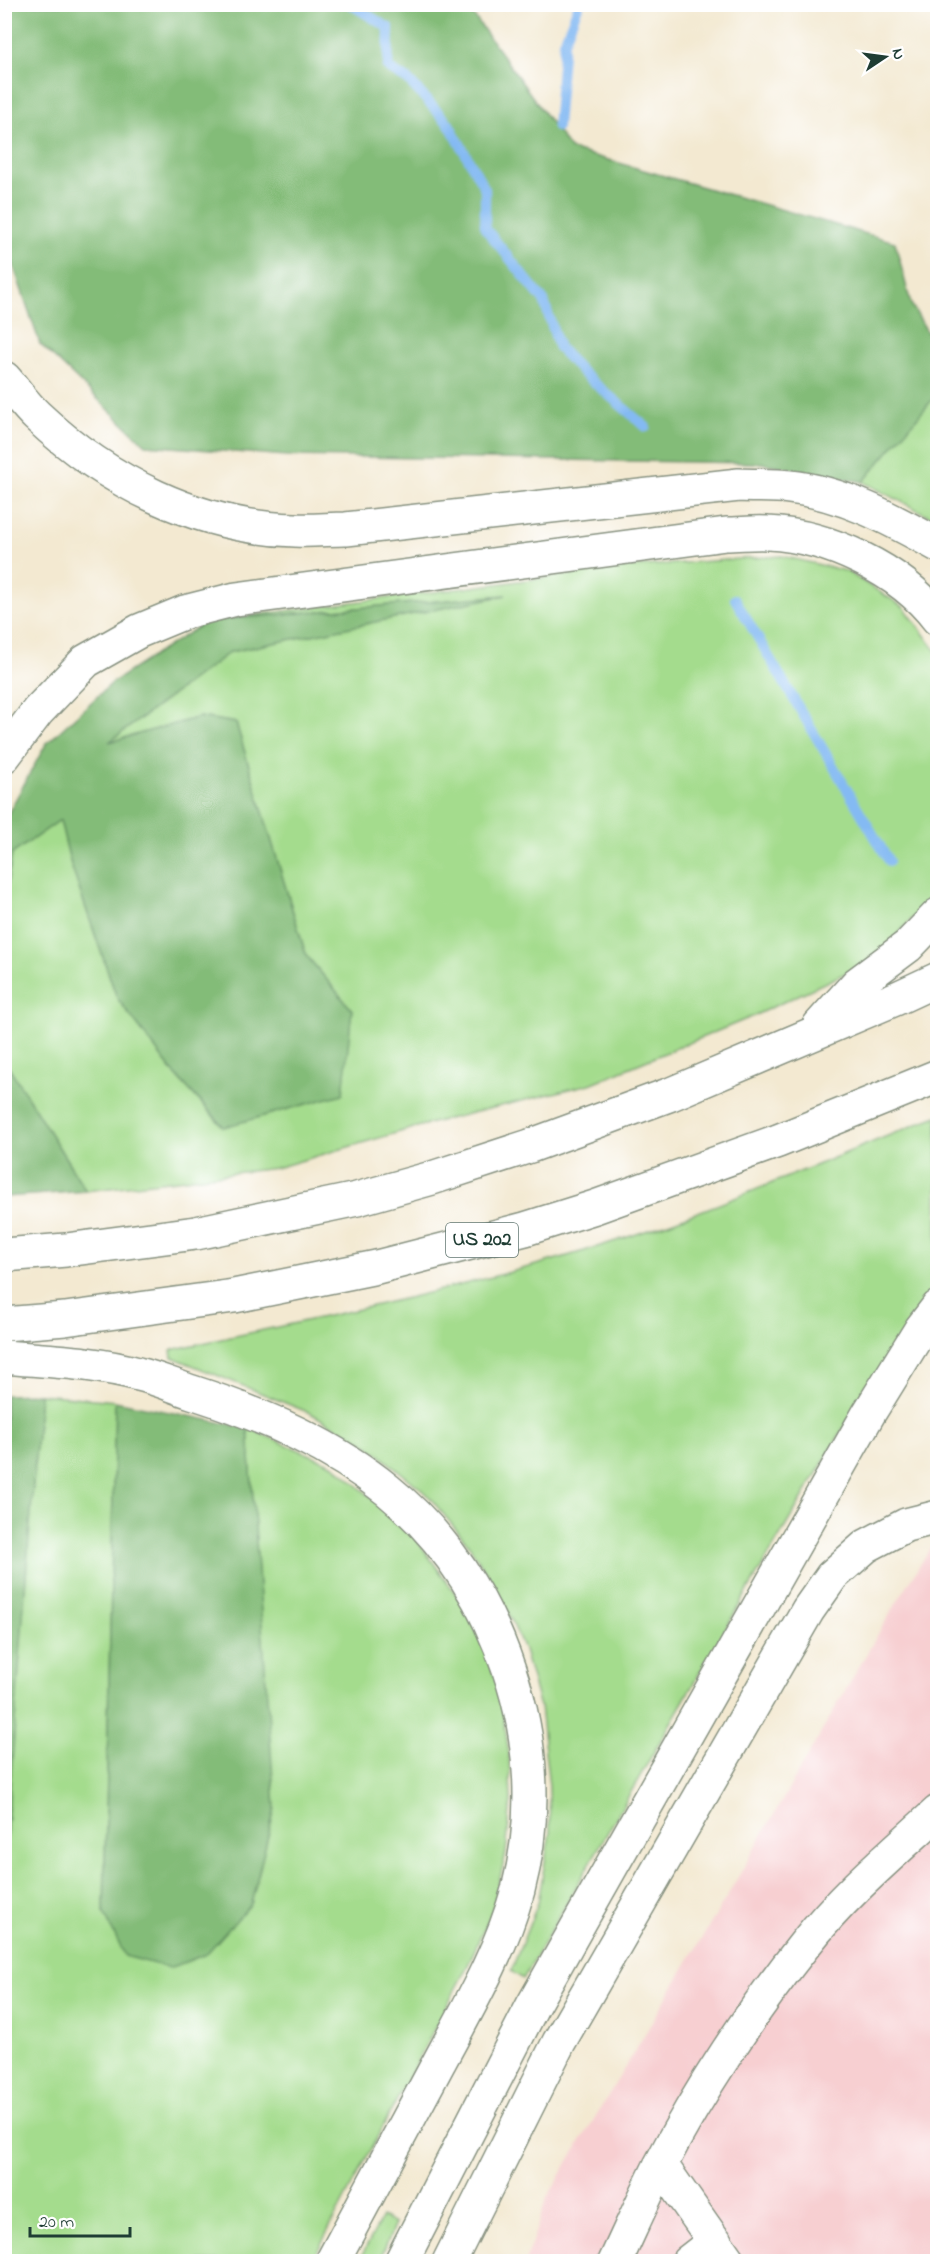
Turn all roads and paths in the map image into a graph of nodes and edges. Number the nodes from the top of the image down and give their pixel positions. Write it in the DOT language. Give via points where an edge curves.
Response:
graph roads {
  1 [pos="4,378"];
  2 [pos="938,545"];
  3 [pos="938,619"];
  4 [pos="4,756"];
  5 [pos="938,915"];
  6 [pos="938,979"];
  7 [pos="811,1034"];
  8 [pos="938,1076"];
  9 [pos="4,1256"];
  10 [pos="938,1307"];
  11 [pos="4,1324"];
  12 [pos="4,1357"];
  13 [pos="938,1517"];
  14 [pos="938,1812"];
  15 [pos="661,2165"];
  16 [pos="722,2251"];
  17 [pos="332,2262"];
  18 [pos="401,2262"];
  19 [pos="449,2262"];
  20 [pos="615,2262"];
  21 [pos="688,2262"];
  1 -- 2 [label="main road" via="35,415 76,450 124,482 175,505 235,523 294,530 346,529 739,485 791,487 849,500"];
  3 -- 4 [label="main road" via="893,577 856,555 768,532 726,534 236,599 185,612 139,631 86,661 38,711"];
  5 -- 7 [label="main road" via="908,946 857,984"];
  6 -- 7 [label="main road"];
  7 -- 9 [label="main road" via="588,1126 357,1199 196,1233"];
  8 -- 11 [label="main road, US 202" via="778,1141 525,1229 377,1267 234,1296"];
  10 -- 18 [label="main road" via="869,1413 533,2004"];
  12 -- 17 [label="main road" via="137,1373 241,1408 318,1443 403,1501 436,1536 461,1569 502,1648 524,1725 530,1771 528,1828 518,1891 501,1941 477,1992"];
  13 -- 19 [label="main road" via="906,1525 866,1546 832,1576 808,1610 559,2042"];
  14 -- 15 [label="main road" via="867,1876 806,1942 708,2084"];
  15 -- 16 [label="main road"];
  15 -- 20 [label="main road"];
  16 -- 21 [label="main road"];
}
